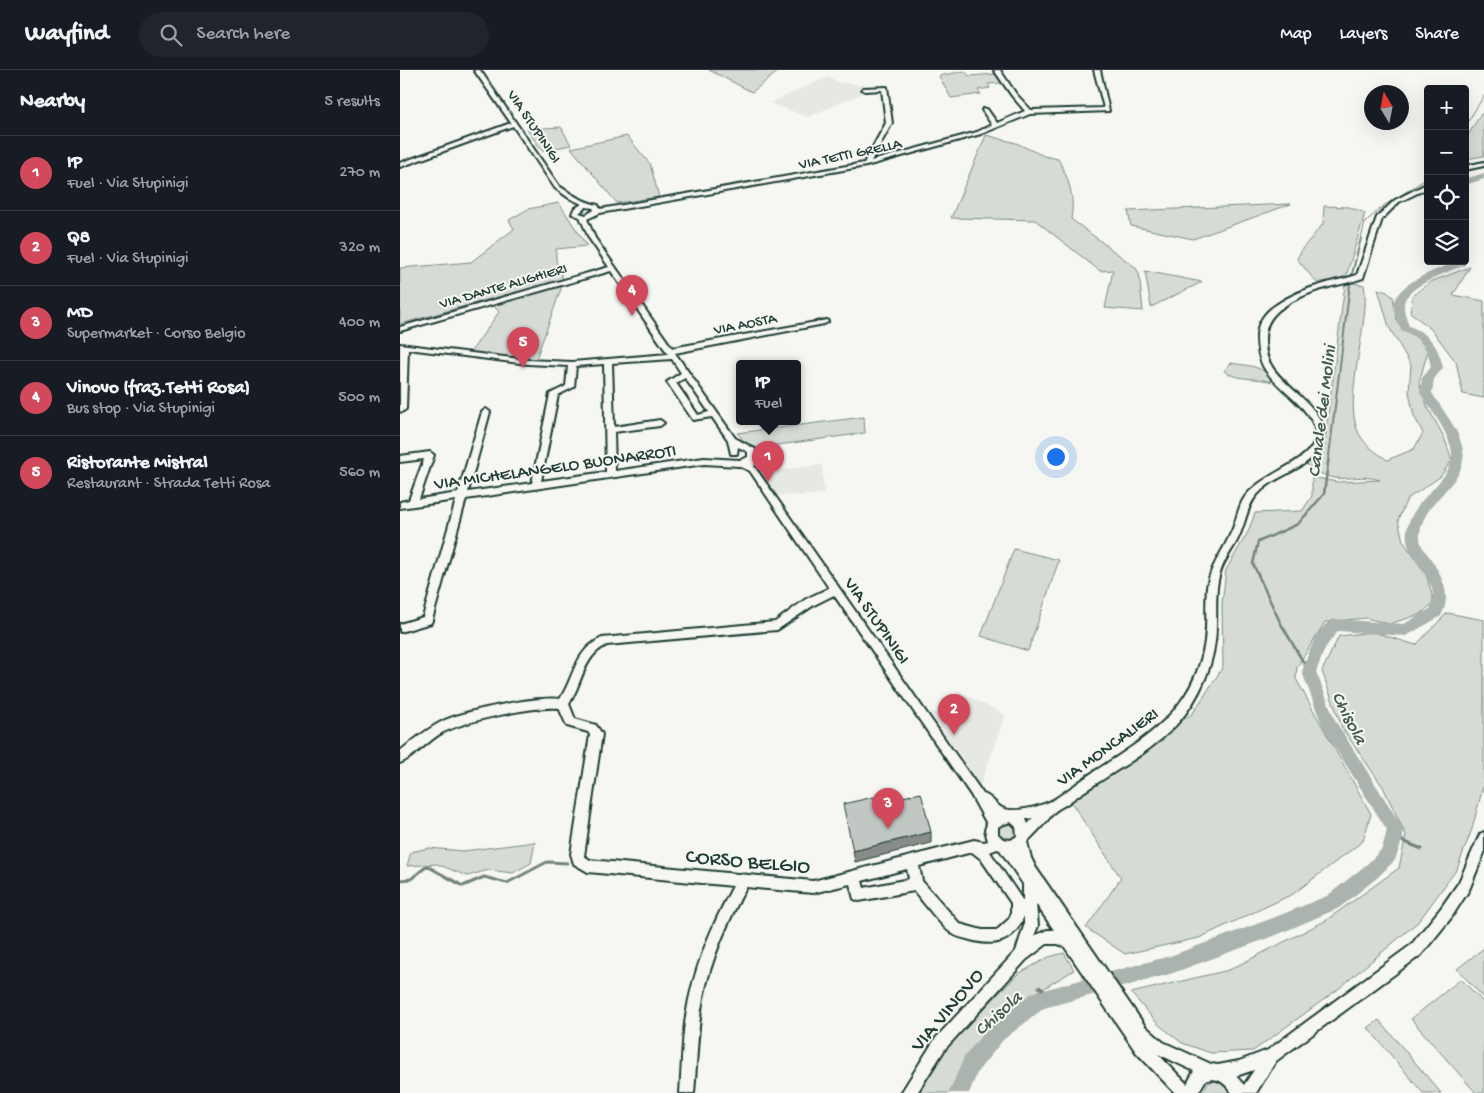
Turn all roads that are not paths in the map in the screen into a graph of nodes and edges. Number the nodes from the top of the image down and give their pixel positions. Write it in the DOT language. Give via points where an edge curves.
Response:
graph roads {
  1 [pos="476,70"];
  2 [pos="997,70"];
  3 [pos="1097,70"];
  4 [pos="865,89"];
  5 [pos="985,110"];
  6 [pos="1029,112"];
  7 [pos="514,124"];
  8 [pos="996,127"];
  9 [pos="866,164"];
  10 [pos="1484,164"];
  11 [pos="400,165"];
  12 [pos="1469,167"];
  13 [pos="1424,187"];
  14 [pos="571,197"];
  15 [pos="594,209"];
  16 [pos="576,210"];
  17 [pos="583,217"];
  18 [pos="590,233"];
  19 [pos="614,268"];
  20 [pos="824,322"];
  21 [pos="400,329"];
  22 [pos="402,346"];
  23 [pos="672,353"];
  24 [pos="608,362"];
  25 [pos="572,364"];
  26 [pos="686,374"];
  27 [pos="402,409"];
  28 [pos="486,412"];
  29 [pos="714,414"];
  30 [pos="660,423"];
  31 [pos="610,430"];
  32 [pos="732,440"];
  33 [pos="746,448"];
  34 [pos="736,458"];
  35 [pos="753,458"];
  36 [pos="400,459"];
  37 [pos="753,469"];
  38 [pos="611,474"];
  39 [pos="536,484"];
  40 [pos="463,495"];
  41 [pos="413,503"];
  42 [pos="400,505"];
  43 [pos="834,590"];
  44 [pos="400,628"];
  45 [pos="563,704"];
  46 [pos="400,758"];
  47 [pos="974,791"];
  48 [pos="1049,808"];
  49 [pos="1011,816"];
  50 [pos="997,837"];
  51 [pos="1022,838"];
  52 [pos="1484,838"];
  53 [pos="976,846"];
  54 [pos="912,862"];
  55 [pos="854,876"];
  56 [pos="743,880"];
  57 [pos="1029,882"];
  58 [pos="916,884"];
  59 [pos="1076,944"];
  60 [pos="1021,956"];
  61 [pos="1136,1033"];
  62 [pos="1272,1056"];
  63 [pos="1214,1072"];
  64 [pos="687,1093"];
  65 [pos="908,1093"];
  66 [pos="1185,1093"];
  67 [pos="1191,1093"];
  68 [pos="1240,1093"];
  69 [pos="1247,1093"];
  1 -- 7 [label="street, VIA STUPINIGI"];
  2 -- 6 [label="street"];
  3 -- 6 [label="street" via="1108,110"];
  4 -- 9 [label="street" via="885,88 889,123"];
  5 -- 8 [label="street"];
  6 -- 8 [label="street, VIA TETTI GRELLA"];
  7 -- 11 [label="street"];
  7 -- 14 [label="street, VIA STUPINIGI" via="557,187"];
  8 -- 9 [label="street, VIA TETTI GRELLA"];
  9 -- 15 [label="street, VIA TETTI GRELLA"];
  10 -- 12 [label="street"];
  13 -- 48 [label="street, VIA MONCALIERI" via="1397,201 1380,218 1360,276 1316,289 1279,305 1265,319 1260,335 1262,355 1276,381 1320,423 1318,443 1312,452 1258,488 1248,500 1233,539 1216,568 1210,643 1205,667 1190,699 1172,721 1140,748"];
  14 -- 15 [label="street, VIA STUPINIGI"];
  14 -- 16 [label="street, VIA STUPINIGI"];
  15 -- 16 [label="street"];
  15 -- 17 [label="street"];
  15 -- 18 [label="street"];
  16 -- 17 [label="street, VIA STUPINIGI" via="575,214"];
  17 -- 18 [label="street, VIA STUPINIGI"];
  18 -- 19 [label="street, VIA STUPINIGI"];
  19 -- 21 [label="street, VIA DANTE ALIGHIERI"];
  19 -- 23 [label="street, VIA STUPINIGI"];
  20 -- 23 [label="street, VIA AOSTA"];
  22 -- 25 [label="street, VIA AOSTA" via="528,362"];
  22 -- 27 [label="street"];
  23 -- 24 [label="street, VIA AOSTA"];
  23 -- 26 [label="street, VIA STUPINIGI"];
  24 -- 25 [label="street, VIA AOSTA"];
  24 -- 31 [label="street"];
  25 -- 39 [label="street" via="570,387 554,394"];
  26 -- 29 [label="street, VIA STUPINIGI"];
  26 -- 29 [label="street" via="671,382 696,418"];
  28 -- 40 [label="street"];
  29 -- 32 [label="street, VIA STUPINIGI"];
  30 -- 31 [label="street"];
  31 -- 38 [label="street"];
  32 -- 33 [label="street, VIA STUPINIGI"];
  32 -- 34 [label="street, VIA STUPINIGI"];
  33 -- 34 [label="street"];
  33 -- 35 [label="street" via="753,453"];
  34 -- 35 [label="street"];
  34 -- 37 [label="street, VIA STUPINIGI"];
  34 -- 38 [label="street, VIA MICHELANGELO BUONARROTI"];
  35 -- 37 [label="street"];
  36 -- 41 [label="street" via="430,455"];
  37 -- 43 [label="street, VIA STUPINIGI"];
  38 -- 39 [label="street, VIA MICHELANGELO BUONARROTI"];
  39 -- 40 [label="street, VIA MICHELANGELO BUONARROTI"];
  40 -- 41 [label="street, VIA MICHELANGELO BUONARROTI"];
  40 -- 44 [label="street" via="427,620"];
  41 -- 42 [label="street, VIA MICHELANGELO BUONARROTI"];
  43 -- 45 [label="street" via="776,626 606,641 593,645 585,654 574,687"];
  43 -- 47 [label="street, VIA STUPINIGI"];
  45 -- 46 [label="street" via="555,702 451,723 432,733"];
  45 -- 56 [label="street, CORSO BELGIO" via="571,723 592,728 596,734 578,860 588,866"];
  47 -- 49 [label="street, VIA STUPINIGI" via="996,811"];
  47 -- 50 [label="street, VIA STUPINIGI"];
  48 -- 49 [label="street, VIA MONCALIERI"];
  48 -- 51 [label="street, VIA MONCALIERI"];
  49 -- 50 [label="street" via="998,818"];
  49 -- 51 [label="street" via="1022,824"];
  50 -- 51 [label="street" via="1016,846"];
  50 -- 53 [label="street, CORSO BELGIO" via="984,848"];
  50 -- 57 [label="street, VIA STUPINIGI"];
  51 -- 59 [label="street" via="1029,866"];
  52 -- 62 [label="street" via="1464,886 1416,950"];
  53 -- 54 [label="street, CORSO BELGIO"];
  53 -- 58 [label="street" via="1017,901 1018,915 1014,924 1000,936 982,937 956,929"];
  54 -- 55 [label="street, CORSO BELGIO"];
  54 -- 58 [label="street"];
  55 -- 56 [label="street, CORSO BELGIO" via="813,887"];
  55 -- 58 [label="street" via="859,895"];
  56 -- 64 [label="street" via="714,937 702,975 693,1016"];
  57 -- 59 [label="street, VIA STUPINIGI"];
  57 -- 60 [label="street, VIA VINOVO" via="1031,926"];
  59 -- 60 [label="street, VIA VINOVO" via="1058,936 1047,938 1038,941"];
  59 -- 61 [label="street"];
  60 -- 65 [label="street, VIA VINOVO" via="940,1044"];
  61 -- 63 [label="street" via="1170,1054"];
  61 -- 66 [label="street" via="1152,1061"];
  62 -- 63 [label="street" via="1239,1068"];
  62 -- 69 [label="street"];
  63 -- 67 [label="street" via="1196,1078"];
  63 -- 68 [label="street" via="1227,1076"];
}
